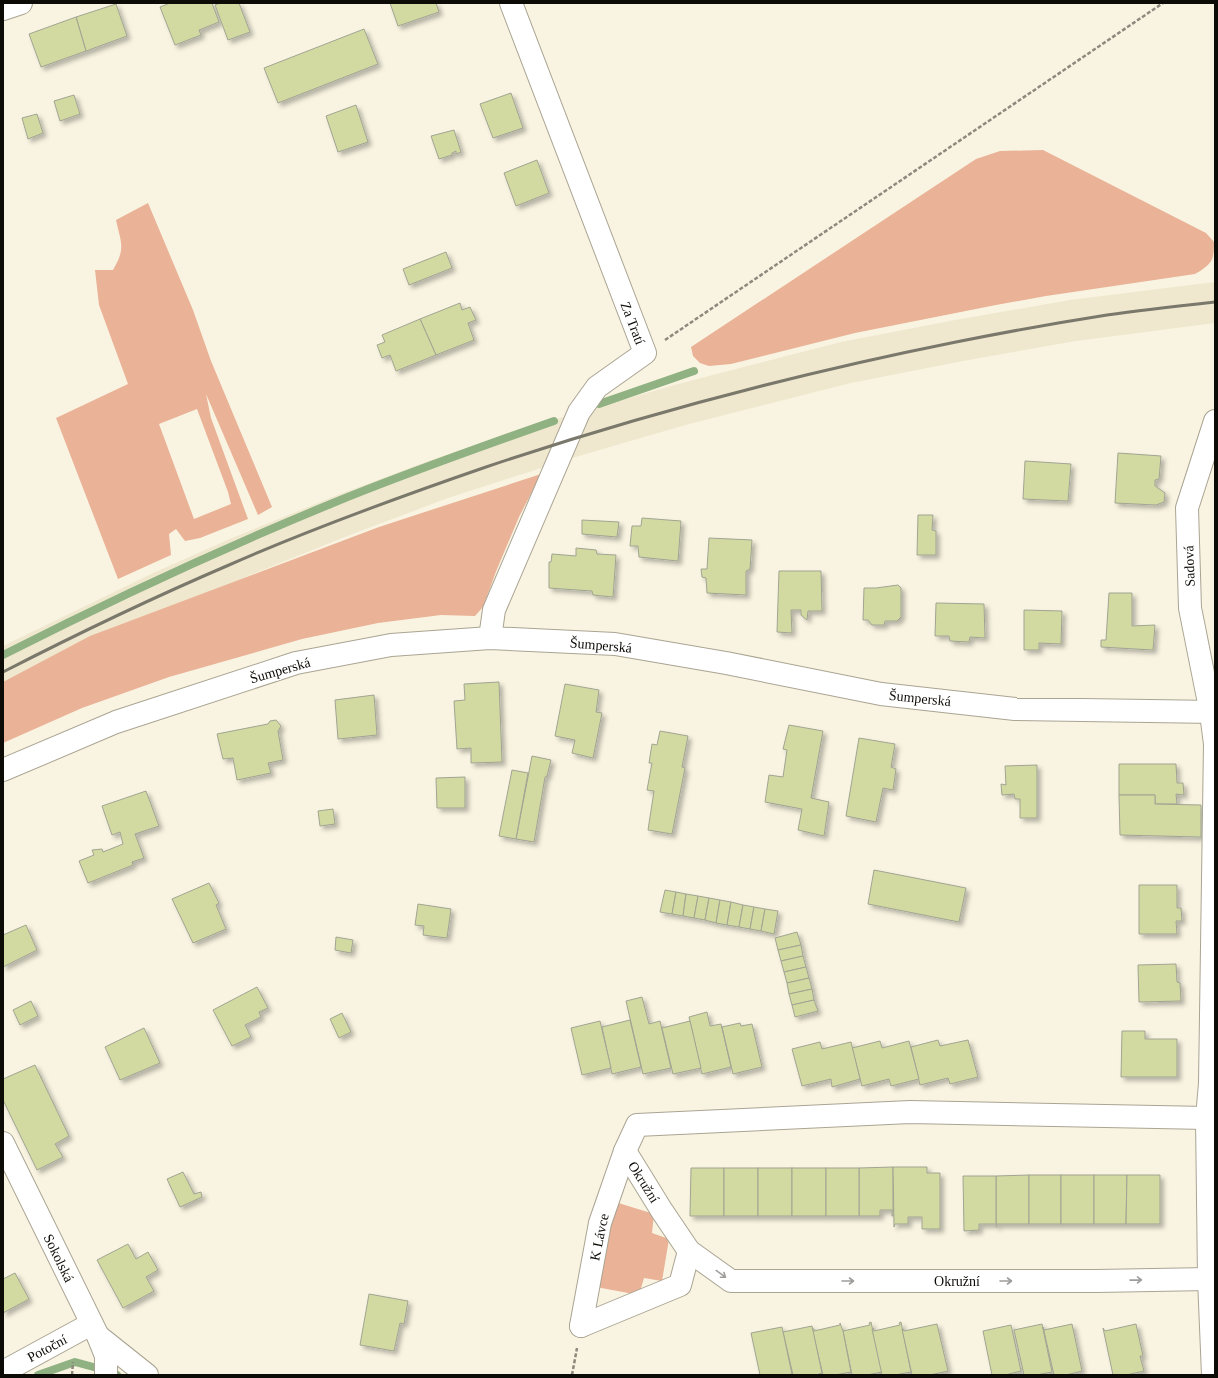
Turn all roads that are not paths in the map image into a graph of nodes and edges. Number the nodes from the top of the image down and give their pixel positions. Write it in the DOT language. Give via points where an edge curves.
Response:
graph roads {
  1 [pos="21,3"];
  2 [pos="511,3"];
  3 [pos="3,10"];
  4 [pos="1215,421"];
  5 [pos="490,638"];
  6 [pos="1213,712"];
  7 [pos="3,770"];
  8 [pos="1213,1083"];
  9 [pos="1207,1118"];
  10 [pos="3,1143"];
  11 [pos="625,1151"];
  12 [pos="689,1251"];
  13 [pos="1208,1279"];
  14 [pos="94,1330"];
  15 [pos="106,1366"];
  16 [pos="3,1372"];
  17 [pos="148,1375"];
  18 [pos="1213,1375"];
  1 -- 3 [label="street"];
  2 -- 5 [label="street, Za Tratí" via="645,353 597,387 579,412 494,610"];
  4 -- 6 [label="street, Sadová" via="1186,508 1190,608"];
  5 -- 6 [label="street, Šumperská" via="615,644 881,694 1007,708"];
  5 -- 7 [label="street, Šumperská" via="391,645 296,663 116,722"];
  6 -- 8 [label="street, Sadová"];
  8 -- 9 [label="street, Sadová"];
  9 -- 11 [label="street, Okružní" via="910,1112 637,1125"];
  9 -- 13 [label="street, Sadová"];
  10 -- 14 [label="street, Sokolská"];
  11 -- 12 [label="street, Okružní"];
  11 -- 12 [label="street, K Lávce" via="600,1223 582,1326 680,1285"];
  12 -- 13 [label="street, Okružní, one-way" via="731,1281"];
  13 -- 18 [label="street, Sadová"];
  14 -- 15 [label="street, Sokolská"];
  14 -- 16 [label="street, Potoční"];
  14 -- 17 [label="street"];
}
